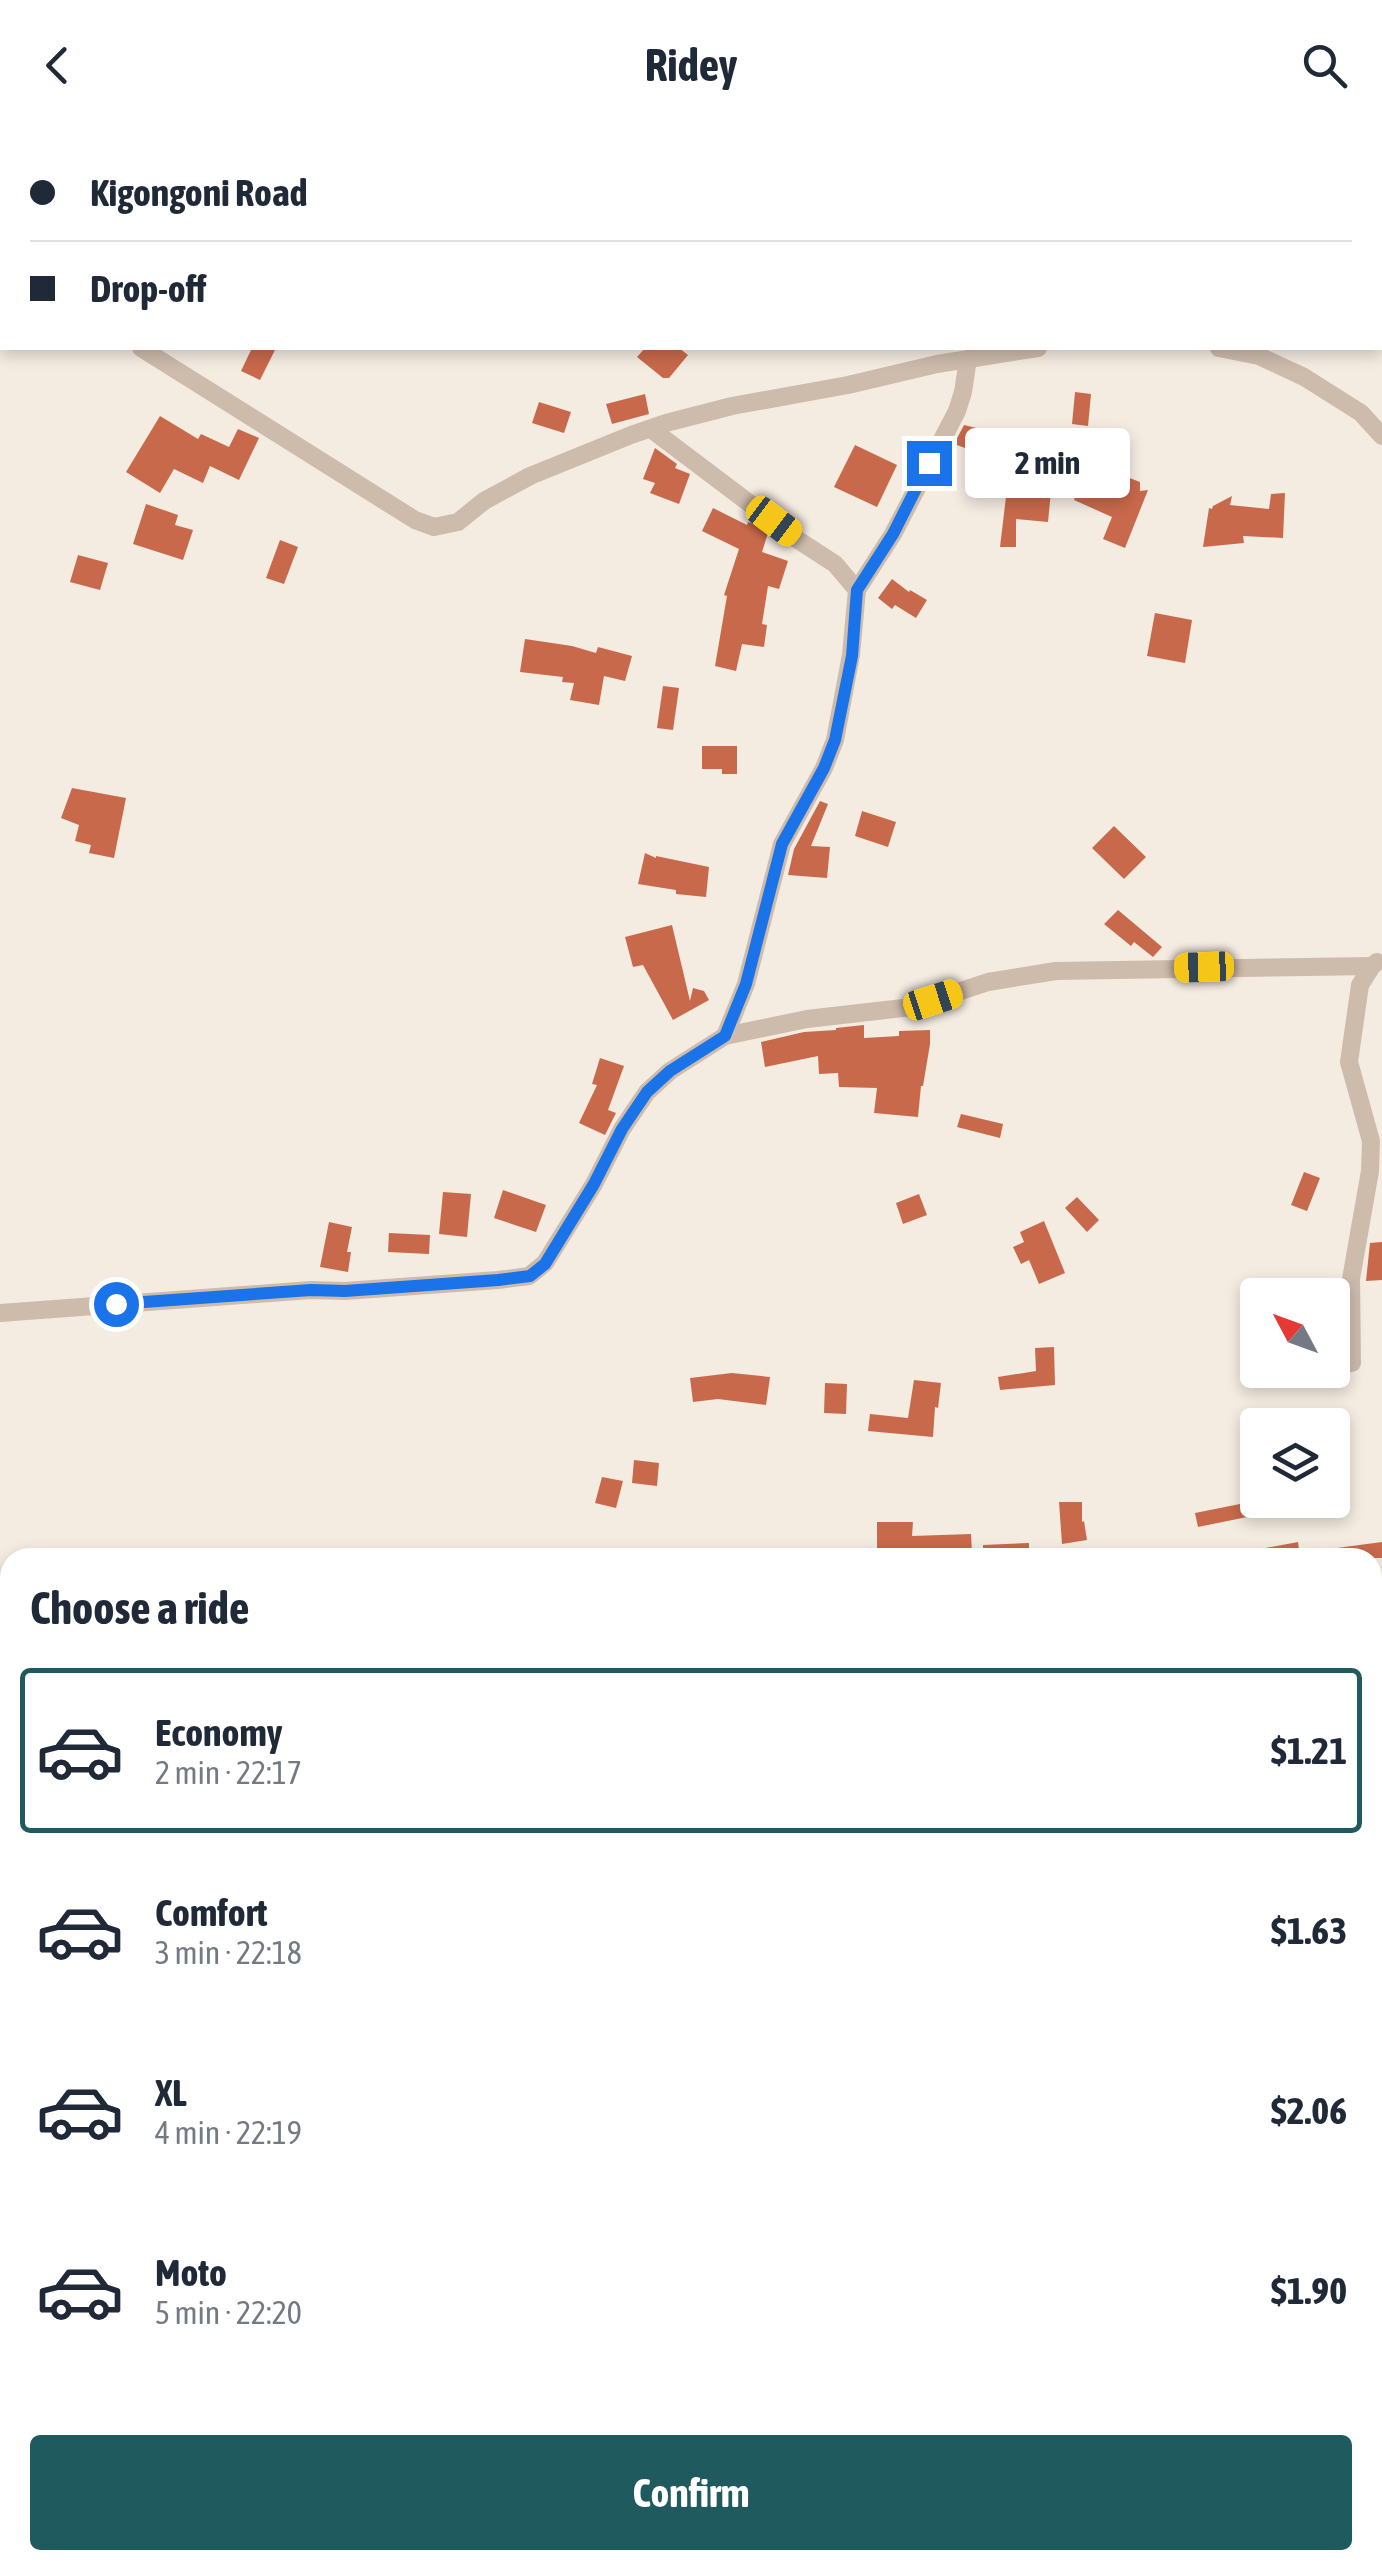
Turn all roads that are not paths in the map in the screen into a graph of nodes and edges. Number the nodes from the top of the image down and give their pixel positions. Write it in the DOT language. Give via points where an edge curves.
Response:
graph roads {
  1 [pos="144,350"];
  2 [pos="1025,350"];
  3 [pos="1228,350"];
  4 [pos="968,359"];
  5 [pos="651,428"];
  6 [pos="1382,436"];
  7 [pos="857,590"];
  8 [pos="1377,962"];
  9 [pos="725,1036"];
  10 [pos="0,1312"];
  11 [pos="1352,1363"];
  1 -- 5 [label="street" via="434,527 458,522 530,476"];
  2 -- 4 [label="street"];
  3 -- 6 [label="street" via="1304,377 1361,413"];
  4 -- 5 [label="street"];
  4 -- 7 [label="street" via="956,411"];
  5 -- 7 [label="street" via="835,564"];
  7 -- 9 [label="street" via="835,740 782,844 746,984"];
  8 -- 9 [label="street" via="1056,971 988,982 912,1007"];
  8 -- 11 [label="street" via="1360,985 1349,1062 1371,1142 1351,1279"];
  9 -- 10 [label="street" via="647,1092 545,1264 530,1276"];
}
